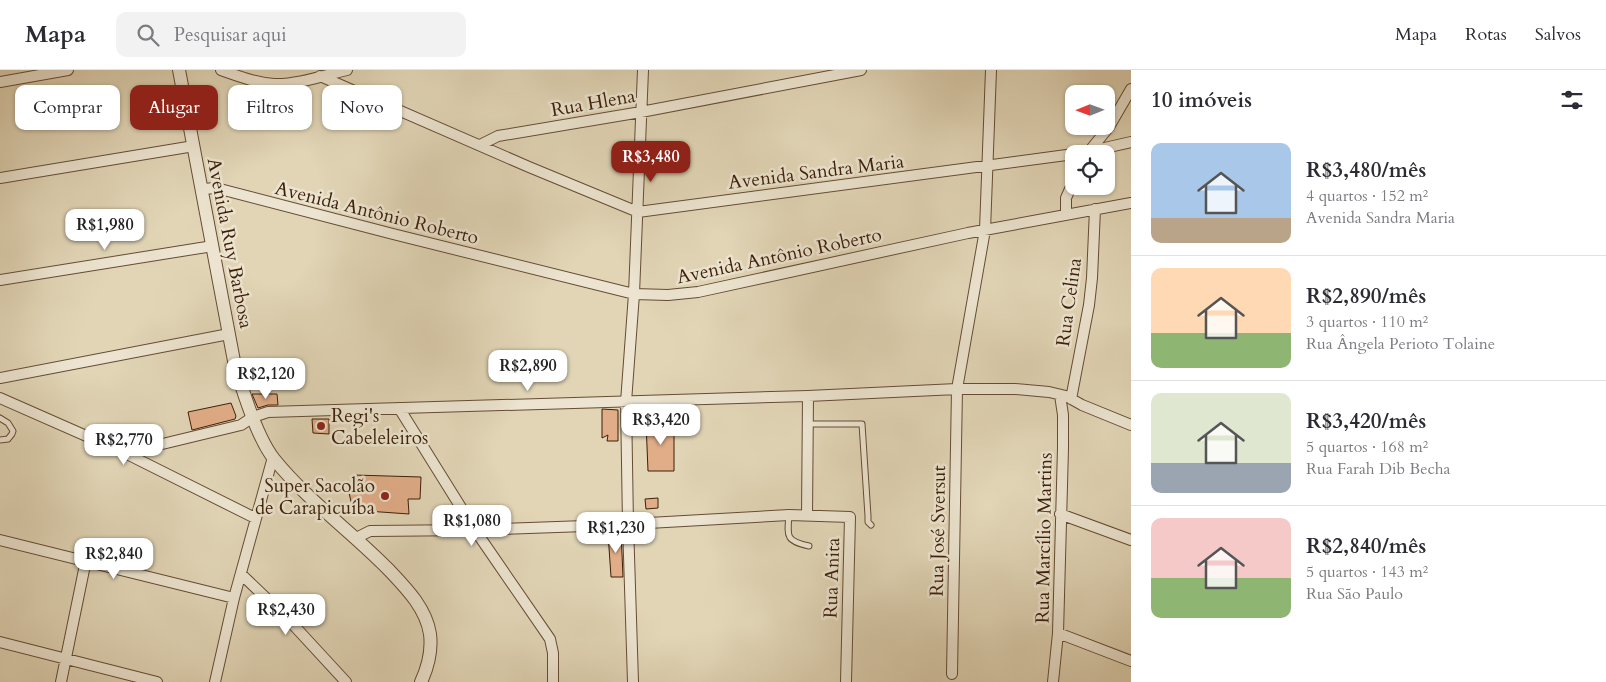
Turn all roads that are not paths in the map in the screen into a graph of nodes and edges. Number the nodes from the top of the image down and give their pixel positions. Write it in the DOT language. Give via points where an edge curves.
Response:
graph roads {
  1 [pos="68,70"];
  2 [pos="179,70"];
  3 [pos="221,70"];
  4 [pos="348,70"];
  5 [pos="643,70"];
  6 [pos="861,70"];
  7 [pos="991,70"];
  8 [pos="320,76"];
  9 [pos="0,82"];
  10 [pos="1131,89"];
  11 [pos="641,112"];
  12 [pos="1131,142"];
  13 [pos="480,145"];
  14 [pos="1094,145"];
  15 [pos="194,146"];
  16 [pos="1115,146"];
  17 [pos="1065,155"];
  18 [pos="988,167"];
  19 [pos="0,178"];
  20 [pos="202,189"];
  21 [pos="1067,195"];
  22 [pos="1131,202"];
  23 [pos="1095,210"];
  24 [pos="638,212"];
  25 [pos="1066,215"];
  26 [pos="985,230"];
  27 [pos="213,246"];
  28 [pos="0,280"];
  29 [pos="634,294"];
  30 [pos="229,334"];
  31 [pos="0,378"];
  32 [pos="957,389"];
  33 [pos="1060,395"];
  34 [pos="808,396"];
  35 [pos="0,398"];
  36 [pos="1071,399"];
  37 [pos="626,402"];
  38 [pos="399,408"];
  39 [pos="253,417"];
  40 [pos="0,418"];
  41 [pos="808,424"];
  42 [pos="1131,425"];
  43 [pos="0,440"];
  44 [pos="125,453"];
  45 [pos="273,457"];
  46 [pos="1060,514"];
  47 [pos="789,515"];
  48 [pos="807,516"];
  49 [pos="255,518"];
  50 [pos="628,524"];
  51 [pos="871,525"];
  52 [pos="475,530"];
  53 [pos="356,538"];
  54 [pos="0,540"];
  55 [pos="1131,540"];
  56 [pos="809,546"];
  57 [pos="86,560"];
  58 [pos="241,574"];
  59 [pos="234,598"];
  60 [pos="1058,633"];
  61 [pos="0,642"];
  62 [pos="66,658"];
  63 [pos="1131,661"];
  64 [pos="952,674"];
  65 [pos="61,682"];
  66 [pos="157,682"];
  67 [pos="215,682"];
  68 [pos="346,682"];
  69 [pos="421,682"];
  70 [pos="553,682"];
  71 [pos="633,682"];
  72 [pos="846,682"];
  73 [pos="1053,682"];
  1 -- 9 [label="street"];
  2 -- 15 [label="street, Avenida Ruy Barbosa"];
  3 -- 8 [label="street" via="274,84"];
  4 -- 8 [label="street"];
  5 -- 11 [label="street"];
  6 -- 11 [label="street, Rua Hlena"];
  7 -- 18 [label="street, Rua José Sversut"];
  8 -- 13 [label="street"];
  10 -- 14 [label="street"];
  11 -- 13 [label="street, Rua Hlena" via="498,136"];
  11 -- 24 [label="street"];
  12 -- 16 [label="street, Avenida Sandra Maria"];
  13 -- 24 [label="street"];
  15 -- 19 [label="street"];
  15 -- 20 [label="street, Avenida Ruy Barbosa"];
  17 -- 18 [label="street, Avenida Sandra Maria"];
  18 -- 24 [label="street, Avenida Sandra Maria"];
  18 -- 26 [label="street, Rua José Sversut"];
  20 -- 27 [label="street, Avenida Ruy Barbosa"];
  20 -- 29 [label="street, Avenida Antônio Roberto" via="216,188"];
  21 -- 25 [label="street"];
  22 -- 23 [label="street, Avenida Antônio Roberto"];
  23 -- 25 [label="street, Avenida Antônio Roberto"];
  23 -- 36 [label="street, Rua Celina" via="1089,305"];
  24 -- 29 [label="street"];
  25 -- 26 [label="street, Avenida Antônio Roberto"];
  26 -- 29 [label="street, Avenida Antônio Roberto" via="698,292"];
  26 -- 32 [label="street, Rua José Sversut"];
  27 -- 28 [label="street"];
  27 -- 30 [label="street, Avenida Ruy Barbosa"];
  29 -- 37 [label="street"];
  30 -- 31 [label="street"];
  30 -- 39 [label="street, Avenida Ruy Barbosa" via="239,381"];
  32 -- 33 [label="street" via="1034,390"];
  32 -- 34 [label="street"];
  32 -- 64 [label="street, Rua José Sversut"];
  33 -- 36 [label="street"];
  33 -- 46 [label="street, Rua Marcílio Martins" via="1063,415"];
  34 -- 37 [label="street"];
  34 -- 41 [label="street"];
  35 -- 44 [label="street"];
  36 -- 42 [label="street"];
  37 -- 38 [label="street"];
  37 -- 50 [label="street"];
  38 -- 39 [label="street" via="268,412"];
  38 -- 52 [label="street"];
  39 -- 44 [label="street" via="241,425"];
  39 -- 45 [label="street, Avenida Ruy Barbosa"];
  40 -- 43 [label="lane" via="13,431 8,439"];
  41 -- 48 [label="street"];
  41 -- 51 [label="lane" via="862,424 868,522"];
  44 -- 49 [label="street"];
  45 -- 49 [label="street"];
  45 -- 53 [label="street, Avenida Ruy Barbosa" via="306,493"];
  46 -- 55 [label="street"];
  46 -- 60 [label="street, Rua Marcílio Martins"];
  47 -- 48 [label="street"];
  47 -- 50 [label="street"];
  47 -- 56 [label="lane" via="788,535 791,540"];
  48 -- 72 [label="street, Rua Anita" via="850,517"];
  49 -- 58 [label="street"];
  50 -- 52 [label="street"];
  50 -- 71 [label="street"];
  52 -- 53 [label="street" via="370,530"];
  52 -- 70 [label="street" via="550,639"];
  53 -- 69 [label="street, Avenida Ruy Barbosa" via="405,586 425,618 430,633 430,655"];
  54 -- 57 [label="street"];
  57 -- 59 [label="street"];
  57 -- 62 [label="street"];
  58 -- 59 [label="street"];
  58 -- 68 [label="street"];
  59 -- 67 [label="street"];
  60 -- 63 [label="street"];
  60 -- 73 [label="street, Rua Marcílio Martins"];
  61 -- 62 [label="street"];
  62 -- 65 [label="street"];
  62 -- 66 [label="street"];
}
